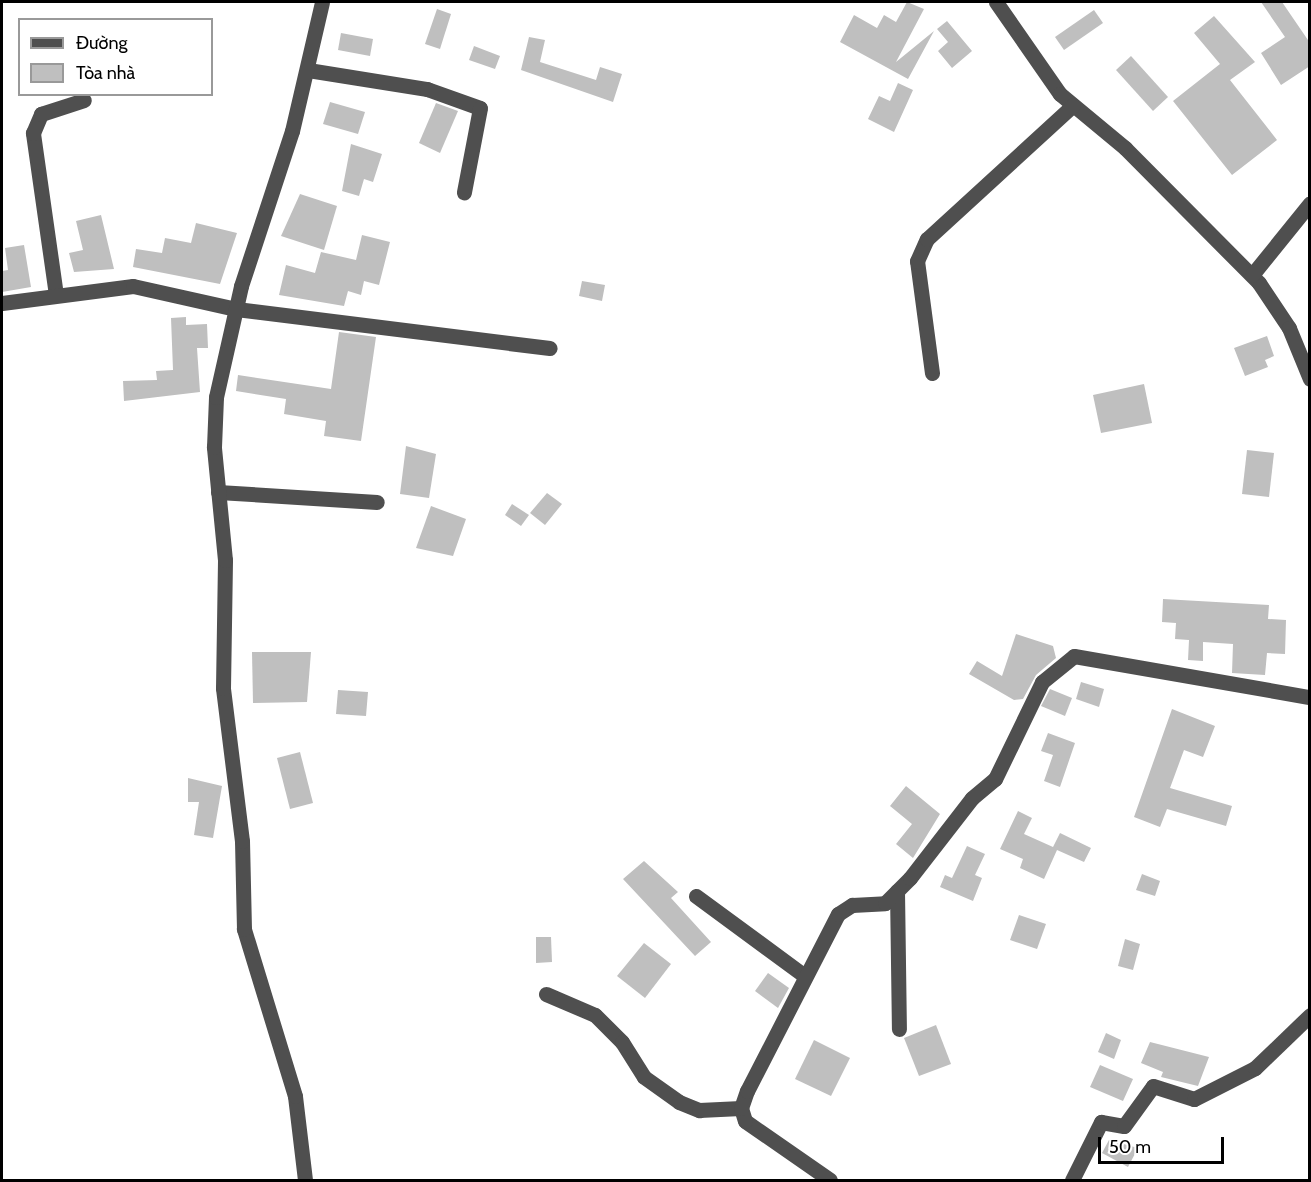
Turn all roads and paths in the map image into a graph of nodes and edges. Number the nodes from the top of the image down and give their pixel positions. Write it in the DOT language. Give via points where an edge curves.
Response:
graph roads {
  1 [pos="322,2"];
  2 [pos="996,2"];
  3 [pos="308,70"];
  4 [pos="84,100"];
  5 [pos="1073,105"];
  6 [pos="464,192"];
  7 [pos="1310,203"];
  8 [pos="1252,275"];
  9 [pos="56,295"];
  10 [pos="2,303"];
  11 [pos="236,309"];
  12 [pos="550,348"];
  13 [pos="932,373"];
  14 [pos="1310,379"];
  15 [pos="218,492"];
  16 [pos="377,502"];
  17 [pos="1310,697"];
  18 [pos="897,891"];
  19 [pos="696,896"];
  20 [pos="805,976"];
  21 [pos="546,994"];
  22 [pos="1310,1015"];
  23 [pos="899,1029"];
  24 [pos="741,1108"];
  25 [pos="305,1180"];
  26 [pos="830,1180"];
  27 [pos="1072,1180"];
  1 -- 3 [label="street"];
  2 -- 5 [label="street" via="1041,71"];
  3 -- 6 [label="street" via="427,89 476,104 481,110"];
  3 -- 11 [label="street"];
  4 -- 9 [label="street" via="41,114 33,133"];
  5 -- 8 [label="street" via="1125,148"];
  5 -- 13 [label="street" via="927,239 917,261"];
  7 -- 8 [label="street"];
  8 -- 14 [label="street" via="1289,327"];
  9 -- 10 [label="street"];
  9 -- 11 [label="street" via="133,286"];
  11 -- 12 [label="street"];
  11 -- 15 [label="street" via="216,397"];
  15 -- 16 [label="street"];
  15 -- 25 [label="street" via="225,560 223,688 242,841 244,929 295,1096"];
  17 -- 18 [label="street" via="1074,656 1030,698 995,780 972,798"];
  18 -- 20 [label="street" via="885,903 852,905 838,914"];
  18 -- 23 [label="street"];
  19 -- 20 [label="street"];
  20 -- 24 [label="street"];
  21 -- 24 [label="street" via="595,1016 622,1042 644,1077 679,1102 699,1110"];
  22 -- 27 [label="street" via="1255,1068 1194,1099 1153,1086 1124,1126 1101,1122"];
  24 -- 26 [label="street" via="759,1134"];
}
